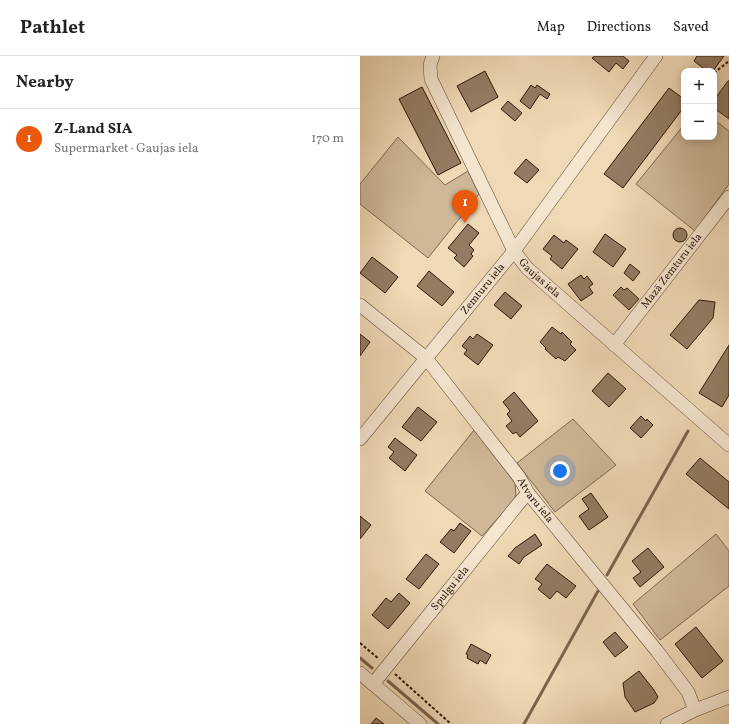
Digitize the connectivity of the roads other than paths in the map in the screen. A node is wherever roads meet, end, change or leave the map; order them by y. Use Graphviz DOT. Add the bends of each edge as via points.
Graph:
graph roads {
  1 [pos="433,56"];
  2 [pos="656,56"];
  3 [pos="729,197"];
  4 [pos="514,251"];
  5 [pos="360,305"];
  6 [pos="614,345"];
  7 [pos="426,358"];
  8 [pos="360,439"];
  9 [pos="729,445"];
  10 [pos="528,493"];
  11 [pos="360,673"];
  12 [pos="373,684"];
  13 [pos="729,697"];
  14 [pos="695,710"];
  15 [pos="420,724"];
  16 [pos="668,724"];
  1 -- 4 [label="street, Gaujas iela" via="430,65 431,79"];
  2 -- 4 [label="street, Zemturu iela"];
  3 -- 6 [label="street, Mazā Zemturu iela"];
  4 -- 6 [label="street, Gaujas iela" via="527,268"];
  4 -- 7 [label="street, Zemturu iela"];
  5 -- 7 [label="street, Atvaru iela"];
  6 -- 9 [label="street, Gaujas iela"];
  7 -- 8 [label="street, Zemturu iela"];
  7 -- 10 [label="street, Atvaru iela" via="519,477"];
  10 -- 12 [label="street, Spulgu iela"];
  10 -- 14 [label="street, Atvaru iela" via="657,651 688,692"];
  11 -- 12 [label="street"];
  12 -- 15 [label="street"];
  13 -- 14 [label="street"];
  14 -- 16 [label="street"];
}
